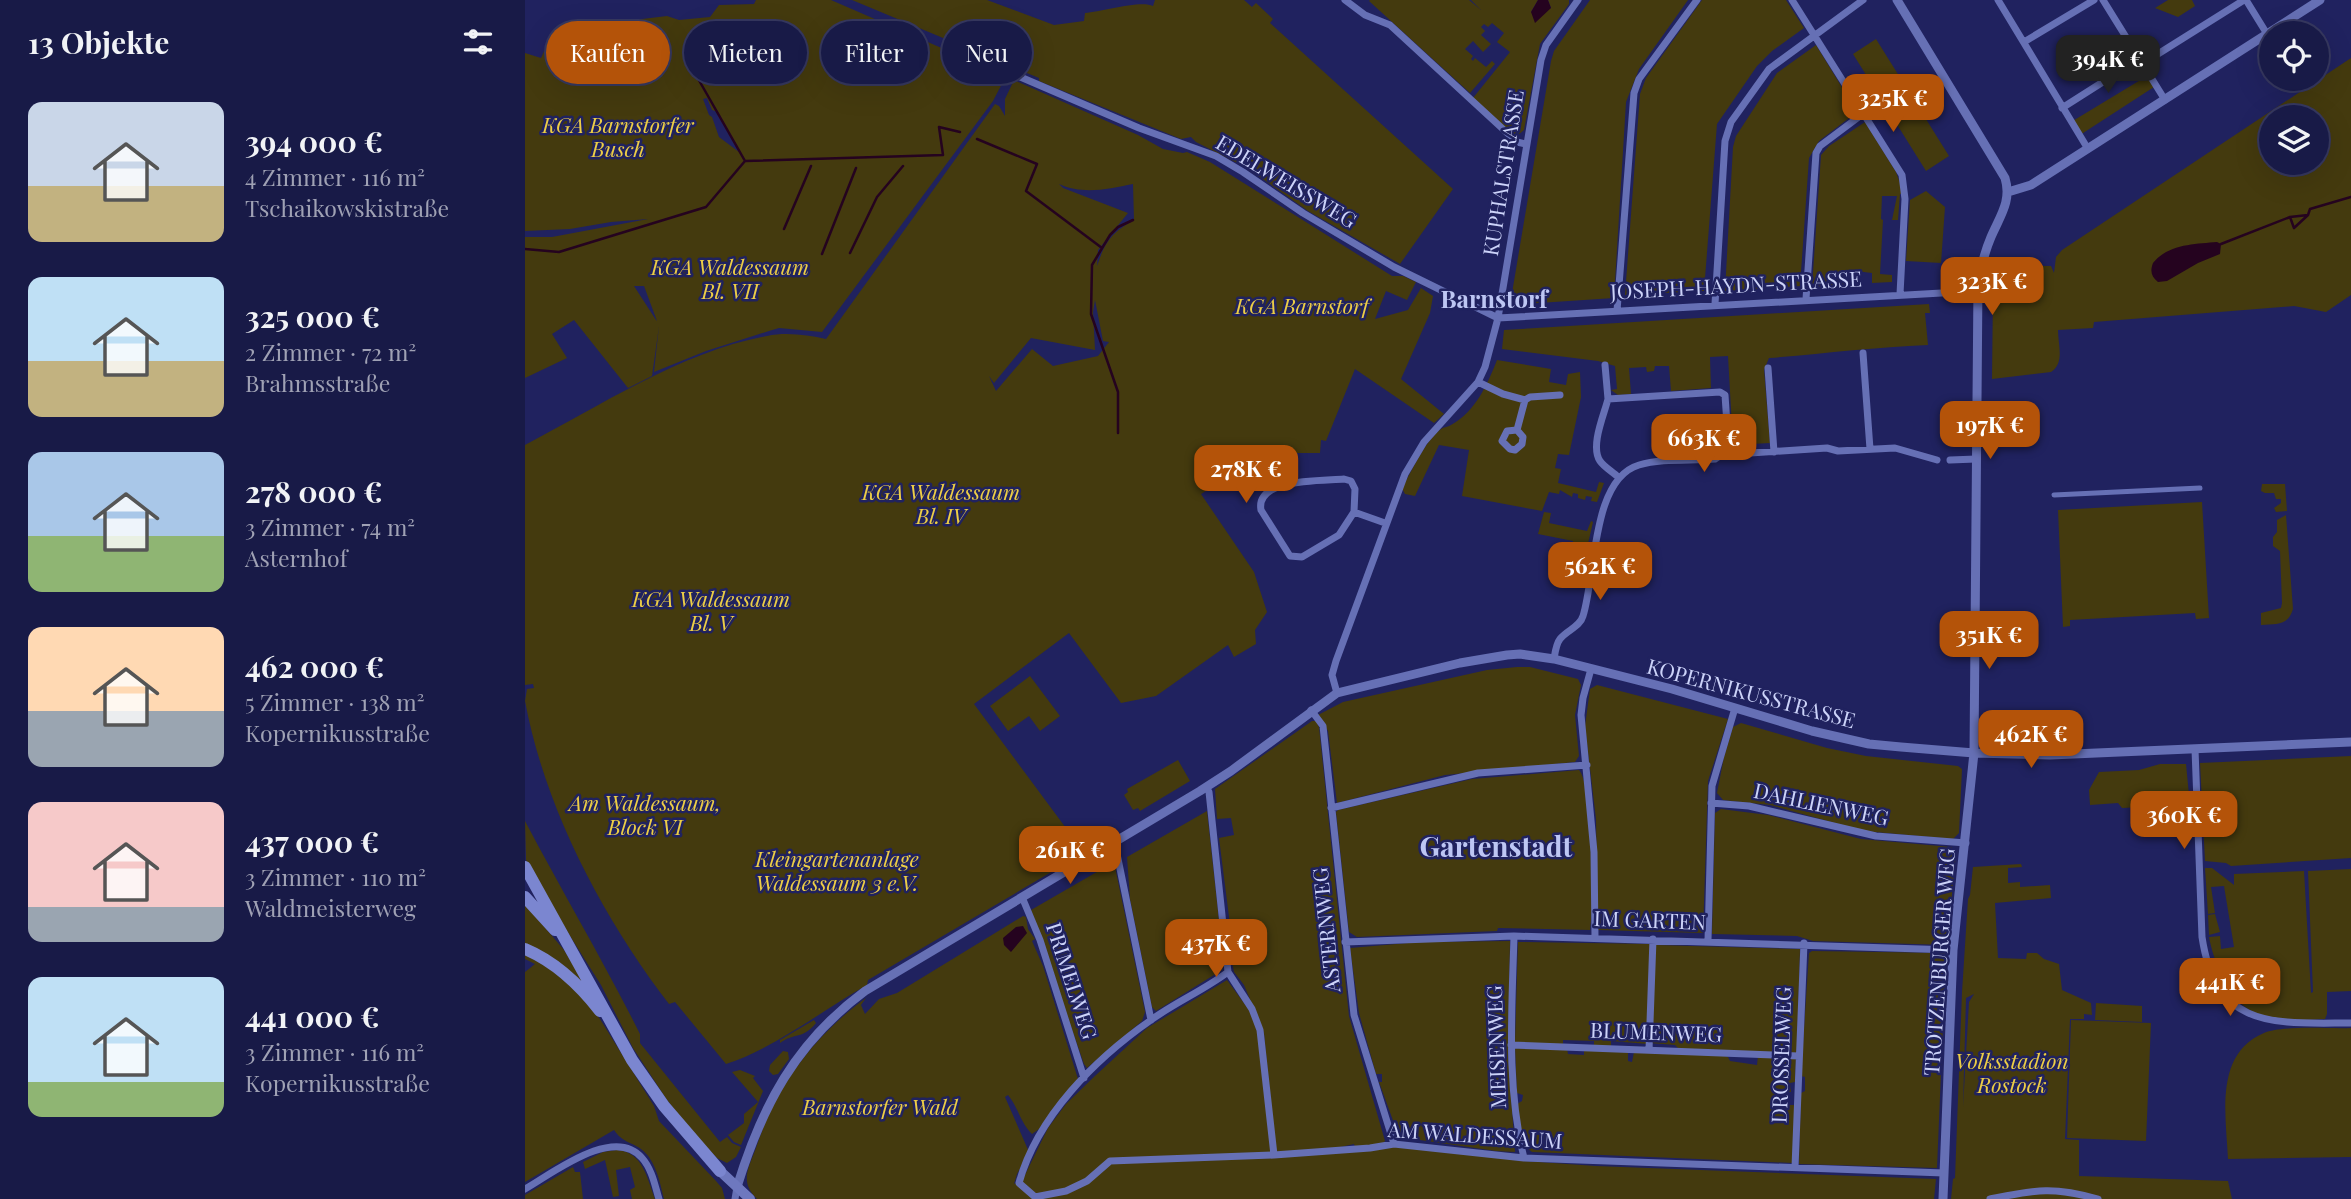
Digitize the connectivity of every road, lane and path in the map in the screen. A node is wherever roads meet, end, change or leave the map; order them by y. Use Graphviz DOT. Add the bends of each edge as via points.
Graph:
graph roads {
  1 [pos="1345,0"];
  2 [pos="1696,0"];
  3 [pos="1792,0"];
  4 [pos="1863,0"];
  5 [pos="1897,0"];
  6 [pos="1998,0"];
  7 [pos="2094,0"];
  8 [pos="2103,0"];
  9 [pos="2245,0"];
  10 [pos="2320,0"];
  11 [pos="1576,1"];
  12 [pos="2287,21"];
  13 [pos="2259,22"];
  14 [pos="1814,36"];
  15 [pos="2259,39"];
  16 [pos="2024,43"];
  17 [pos="2140,61"];
  18 [pos="1032,82"];
  19 [pos="2165,100"];
  20 [pos="2062,108"];
  21 [pos="1864,113"];
  22 [pos="1526,144"];
  23 [pos="2088,149"];
  24 [pos="2008,192"];
  25 [pos="1977,291"];
  26 [pos="1900,293"];
  27 [pos="1806,299"];
  28 [pos="1716,304"];
  29 [pos="1617,311"];
  30 [pos="1498,318"];
  31 [pos="1863,353"];
  32 [pos="1605,365"];
  33 [pos="1768,368"];
  34 [pos="1478,382"];
  35 [pos="1560,395"];
  36 [pos="1608,399"];
  37 [pos="1525,400"];
  38 [pos="1517,430"];
  39 [pos="1870,449"];
  40 [pos="1774,452"];
  41 [pos="1729,454"];
  42 [pos="1976,459"];
  43 [pos="1937,460"];
  44 [pos="1950,460"];
  45 [pos="1618,477"];
  46 [pos="2200,488"];
  47 [pos="2054,495"];
  48 [pos="1354,512"];
  49 [pos="1385,523"];
  50 [pos="1554,659"];
  51 [pos="1591,669"];
  52 [pos="1337,693"];
  53 [pos="1735,708"];
  54 [pos="1311,710"];
  55 [pos="2351,742"];
  56 [pos="2195,749"];
  57 [pos="1974,753"];
  58 [pos="1587,765"];
  59 [pos="1206,787"];
  60 [pos="1711,803"];
  61 [pos="1331,808"];
  62 [pos="1966,843"];
  63 [pos="1112,844"];
  64 [pos="525,867"];
  65 [pos="525,897"];
  66 [pos="1023,897"];
  67 [pos="1514,936"];
  68 [pos="1595,937"];
  69 [pos="1653,939"];
  70 [pos="1707,940"];
  71 [pos="1345,942"];
  72 [pos="1804,943"];
  73 [pos="525,949"];
  74 [pos="1954,950"];
  75 [pos="572,952"];
  76 [pos="1228,972"];
  77 [pos="1151,1020"];
  78 [pos="2351,1023"];
  79 [pos="621,1040"];
  80 [pos="1511,1045"];
  81 [pos="1649,1050"];
  82 [pos="1799,1056"];
  83 [pos="1084,1078"];
  84 [pos="1394,1144"];
  85 [pos="1274,1155"];
  86 [pos="1524,1158"];
  87 [pos="1795,1167"];
  88 [pos="720,1171"];
  89 [pos="1942,1173"];
  90 [pos="737,1187"];
  91 [pos="525,1189"];
  92 [pos="659,1199"];
  93 [pos="735,1199"];
  94 [pos="750,1199"];
  95 [pos="1943,1199"];
  96 [pos="1990,1199"];
  97 [pos="2098,1199"];
  1 -- 22 [label="street" via="1390,25 1517,142"];
  2 -- 29 [label="street" via="1639,79 1634,93"];
  3 -- 14 [label="street"];
  4 -- 14 [label="street"];
  5 -- 24 [label="street" via="2005,178"];
  6 -- 16 [label="street"];
  7 -- 16 [label="street"];
  8 -- 17 [label="street"];
  9 -- 13 [label="street"];
  9 -- 17 [label="street"];
  10 -- 12 [label="street"];
  11 -- 22 [label="street, KUPHALSTRASSE" via="1543,52"];
  14 -- 21 [label="street"];
  14 -- 28 [label="street" via="1769,69 1728,130"];
  15 -- 19 [label="street"];
  16 -- 20 [label="street"];
  17 -- 19 [label="street"];
  17 -- 20 [label="street"];
  18 -- 30 [label="street, EDELWEISSWEG" via="1216,156 1394,267"];
  19 -- 23 [label="street"];
  20 -- 23 [label="street"];
  21 -- 26 [label="street" via="1904,183"];
  21 -- 27 [label="street" via="1816,153"];
  22 -- 30 [label="street, KUPHALSTRASSE"];
  23 -- 24 [label="street" via="2031,185"];
  24 -- 25 [label="street, TROTZENBURGER WEG"];
  25 -- 26 [label="street, JOSEPH-HAYDN-STRASSE"];
  25 -- 42 [label="street, TROTZENBURGER WEG"];
  26 -- 27 [label="street, JOSEPH-HAYDN-STRASSE"];
  27 -- 28 [label="street, JOSEPH-HAYDN-STRASSE"];
  28 -- 29 [label="street, JOSEPH-HAYDN-STRASSE"];
  29 -- 30 [label="street, JOSEPH-HAYDN-STRASSE"];
  30 -- 34 [label="street, KUPHALSTRASSE"];
  31 -- 39 [label="street"];
  32 -- 36 [label="street"];
  33 -- 40 [label="street"];
  34 -- 37 [label="street"];
  34 -- 49 [label="street, KUPHALSTRASSE" via="1424,442"];
  35 -- 37 [label="street"];
  36 -- 41 [label="street" via="1720,392 1725,395"];
  36 -- 45 [label="street" via="1597,453"];
  37 -- 38 [label="street"];
  39 -- 40 [label="street"];
  39 -- 43 [label="street" via="1895,448"];
  40 -- 41 [label="street"];
  41 -- 45 [label="street" via="1648,463"];
  42 -- 44 [label="street"];
  42 -- 57 [label="street, TROTZENBURGER WEG"];
  45 -- 50 [label="street" via="1605,507 1583,619 1560,639"];
  46 -- 47 [label="street"];
  48 -- 48 [label="street" via="1355,489 1344,479 1280,485 1259,503 1295,558 1339,535"];
  48 -- 49 [label="street"];
  49 -- 52 [label="street" via="1332,675"];
  50 -- 51 [label="street, KOPERNIKUSSTRASSE"];
  50 -- 52 [label="street, KOPERNIKUSSTRASSE" via="1521,654 1485,658"];
  51 -- 53 [label="street, KOPERNIKUSSTRASSE"];
  51 -- 58 [label="street" via="1581,715"];
  52 -- 54 [label="street, KOPERNIKUSSTRASSE"];
  53 -- 57 [label="street, KOPERNIKUSSTRASSE" via="1869,744"];
  53 -- 60 [label="street" via="1715,769"];
  54 -- 59 [label="street, KOPERNIKUSSTRASSE"];
  54 -- 61 [label="street, ASTERNWEG" via="1323,726"];
  55 -- 56 [label="street, KOPERNIKUSSTRASSE"];
  56 -- 57 [label="street, KOPERNIKUSSTRASSE" via="2057,755"];
  56 -- 78 [label="street" via="2202,937 2217,983 2231,1001 2258,1018"];
  57 -- 62 [label="street, TROTZENBURGER WEG"];
  58 -- 61 [label="street" via="1478,773"];
  58 -- 68 [label="street"];
  59 -- 63 [label="street, KOPERNIKUSSTRASSE"];
  59 -- 76 [label="street"];
  60 -- 62 [label="street, DAHLIENWEG" via="1749,806 1876,836"];
  60 -- 70 [label="street"];
  61 -- 71 [label="street, ASTERNWEG"];
  62 -- 74 [label="street, TROTZENBURGER WEG"];
  63 -- 66 [label="street, KOPERNIKUSSTRASSE"];
  63 -- 77 [label="street"];
  64 -- 75 [label="highway"];
  65 -- 75 [label="highway"];
  66 -- 83 [label="street, PRIMELWEG"];
  66 -- 90 [label="street, KOPERNIKUSSTRASSE" via="865,991 824,1026 767,1105"];
  67 -- 68 [label="street, IM GARTEN"];
  67 -- 71 [label="street, IM GARTEN"];
  67 -- 80 [label="street, MEISENWEG"];
  68 -- 69 [label="street, IM GARTEN"];
  69 -- 70 [label="street, IM GARTEN"];
  69 -- 81 [label="street"];
  70 -- 72 [label="street, IM GARTEN"];
  71 -- 84 [label="street, ASTERNWEG" via="1354,1015"];
  72 -- 74 [label="street, IM GARTEN"];
  72 -- 82 [label="street, DROSSELWEG"];
  73 -- 79 [label="highway" via="572,979"];
  74 -- 89 [label="street, TROTZENBURGER WEG"];
  75 -- 79 [label="highway"];
  76 -- 77 [label="street"];
  76 -- 85 [label="street" via="1260,1030"];
  77 -- 83 [label="street"];
  79 -- 88 [label="highway" via="664,1106"];
  80 -- 81 [label="street, BLUMENWEG"];
  80 -- 86 [label="street, MEISENWEG"];
  81 -- 82 [label="street, BLUMENWEG"];
  82 -- 87 [label="street, DROSSELWEG"];
  83 -- 85 [label="street, AM WALDESSAUM" via="1063,1100 1025,1163 1019,1184 1035,1197 1087,1181 1110,1161"];
  84 -- 85 [label="street, AM WALDESSAUM"];
  84 -- 86 [label="street, AM WALDESSAUM"];
  86 -- 87 [label="street, AM WALDESSAUM"];
  87 -- 89 [label="street, AM WALDESSAUM"];
  88 -- 90 [label="main road"];
  89 -- 95 [label="street, TROTZENBURGER WEG"];
  90 -- 93 [label="street"];
  90 -- 94 [label="main road"];
  91 -- 92 [label="street" via="610,1145 635,1151 644,1160"];
  96 -- 97 [label="street" via="2055,1190"];
}
